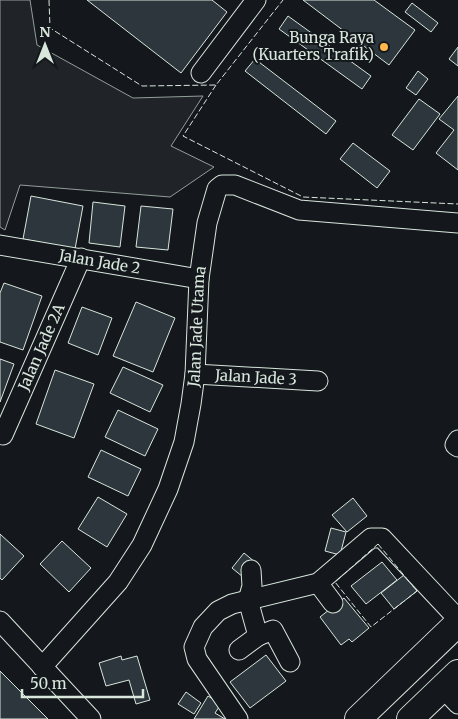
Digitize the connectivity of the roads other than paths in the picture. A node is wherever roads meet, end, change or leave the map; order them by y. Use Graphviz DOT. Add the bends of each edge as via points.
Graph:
graph roads {
  1 [pos="252,1"];
  2 [pos="201,73"];
  3 [pos="458,222"];
  4 [pos="0,245"];
  5 [pos="80,258"];
  6 [pos="199,279"];
  7 [pos="195,374"];
  8 [pos="318,381"];
  9 [pos="2,435"];
  10 [pos="458,440"];
  11 [pos="458,447"];
  12 [pos="251,570"];
  13 [pos="318,583"];
  14 [pos="248,600"];
  15 [pos="333,603"];
  16 [pos="458,619"];
  17 [pos="0,621"];
  18 [pos="458,623"];
  19 [pos="258,636"];
  20 [pos="239,650"];
  21 [pos="290,662"];
  22 [pos="42,667"];
  23 [pos="453,688"];
  24 [pos="91,719"];
  25 [pos="238,719"];
  26 [pos="358,719"];
  27 [pos="410,719"];
  1 -- 2 [label="street"];
  3 -- 6 [label="street, Jalan Jade Utama" via="299,210 235,184 222,185 217,189 207,223"];
  4 -- 5 [label="street, Jalan Jade 2"];
  5 -- 6 [label="street, Jalan Jade 2"];
  5 -- 9 [label="street, Jalan Jade 2A"];
  6 -- 7 [label="street, Jalan Jade Utama"];
  7 -- 8 [label="street, Jalan Jade 3"];
  7 -- 22 [label="street, Jalan Jade Utama" via="184,442 168,489 142,545 118,582"];
  10 -- 11 [label="street" via="454,445"];
  12 -- 14 [label="street" via="252,586"];
  13 -- 14 [label="street"];
  13 -- 15 [label="street"];
  13 -- 16 [label="street" via="371,538 382,538"];
  14 -- 19 [label="street"];
  14 -- 25 [label="street" via="218,611 203,627 194,647 197,659"];
  17 -- 22 [label="street"];
  18 -- 26 [label="highway"];
  19 -- 20 [label="street"];
  19 -- 21 [label="street" via="273,630"];
  22 -- 24 [label="street"];
  23 -- 27 [label="highway"];
}
